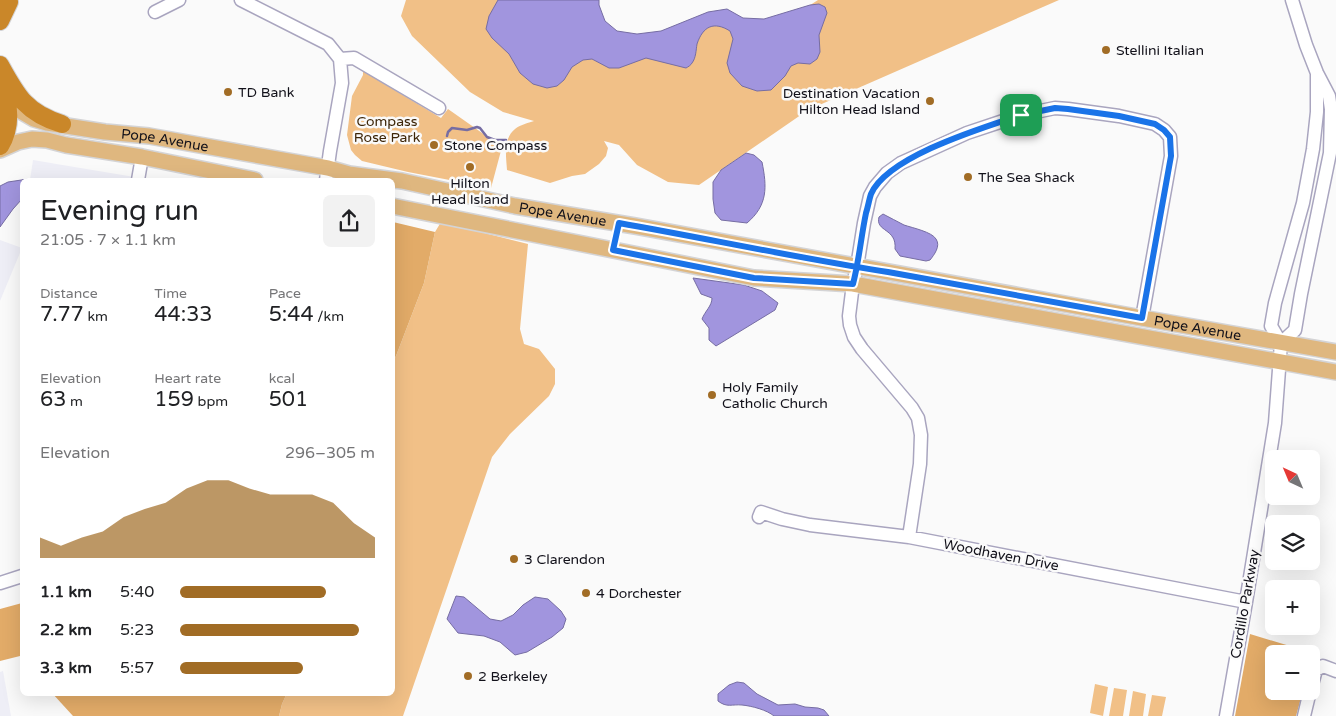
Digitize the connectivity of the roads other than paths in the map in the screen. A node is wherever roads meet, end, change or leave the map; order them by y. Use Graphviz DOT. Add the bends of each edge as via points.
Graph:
graph roads {
  1 [pos="179,0"];
  2 [pos="242,0"];
  3 [pos="1292,0"];
  4 [pos="6,6"];
  5 [pos="155,12"];
  6 [pos="0,20"];
  7 [pos="340,59"];
  8 [pos="0,65"];
  9 [pos="1317,72"];
  10 [pos="3,90"];
  11 [pos="439,108"];
  12 [pos="62,124"];
  13 [pos="66,145"];
  14 [pos="0,146"];
  15 [pos="0,150"];
  16 [pos="142,158"];
  17 [pos="0,162"];
  18 [pos="327,174"];
  19 [pos="138,178"];
  20 [pos="245,178"];
  21 [pos="379,178"];
  22 [pos="395,180"];
  23 [pos="395,207"];
  24 [pos="619,223"];
  25 [pos="613,250"];
  26 [pos="858,267"];
  27 [pos="853,284"];
  28 [pos="1142,318"];
  29 [pos="1281,343"];
  30 [pos="1336,352"];
  31 [pos="1280,362"];
  32 [pos="1336,372"];
  33 [pos="759,517"];
  34 [pos="909,537"];
  35 [pos="20,577"];
  36 [pos="0,583"];
  37 [pos="1246,602"];
  38 [pos="1320,668"];
  39 [pos="1336,671"];
  40 [pos="1308,700"];
  41 [pos="1226,716"];
  42 [pos="1304,716"];
  1 -- 5 [label="street"];
  2 -- 7 [label="street" via="328,44"];
  3 -- 9 [label="street, Cordillo Parkway"];
  4 -- 6 [label="highway"];
  7 -- 11 [label="street" via="354,58"];
  7 -- 18 [label="street" via="342,83"];
  8 -- 12 [label="highway" via="26,105 38,115"];
  9 -- 29 [label="street, Cordillo Parkway" via="1314,149 1271,326"];
  9 -- 29 [label="street, Cordillo Parkway" via="1329,96 1330,153 1296,330"];
  10 -- 12 [label="main road, Pope Avenue" via="22,112 34,119"];
  10 -- 14 [label="highway" via="8,106 8,124"];
  12 -- 18 [label="main road, Pope Avenue" via="149,136"];
  13 -- 15 [label="main road, Pope Avenue" via="32,140"];
  13 -- 16 [label="main road, Pope Avenue"];
  13 -- 17 [label="main road" via="17,152"];
  16 -- 19 [label="street"];
  16 -- 20 [label="main road, Pope Avenue"];
  18 -- 21 [label="main road, Pope Avenue"];
  22 -- 24 [label="main road, Pope Avenue" via="516,206"];
  23 -- 25 [label="main road, Pope Avenue"];
  24 -- 25 [label="main road"];
  24 -- 26 [label="main road, Pope Avenue"];
  25 -- 27 [label="main road, Pope Avenue" via="754,278"];
  26 -- 27 [label="street"];
  26 -- 28 [label="main road, Pope Avenue"];
  26 -- 28 [label="street" via="870,196 887,173 901,163 967,133 1038,111 1055,108 1119,116 1155,124 1170,137 1167,182"];
  27 -- 31 [label="main road, Pope Avenue"];
  27 -- 34 [label="street" via="849,316 854,337 918,418 920,464"];
  28 -- 29 [label="main road, Pope Avenue"];
  29 -- 30 [label="main road, Pope Avenue"];
  29 -- 31 [label="street, Cordillo Parkway"];
  31 -- 32 [label="main road, Pope Avenue"];
  31 -- 37 [label="street, Cordillo Parkway" via="1275,422"];
  33 -- 34 [label="street, Woodhaven Drive" via="761,512 810,525"];
  34 -- 37 [label="street, Woodhaven Drive"];
  35 -- 36 [label="street"];
  37 -- 41 [label="street, Cordillo Parkway"];
  38 -- 39 [label="street"];
  40 -- 42 [label="street"];
}
